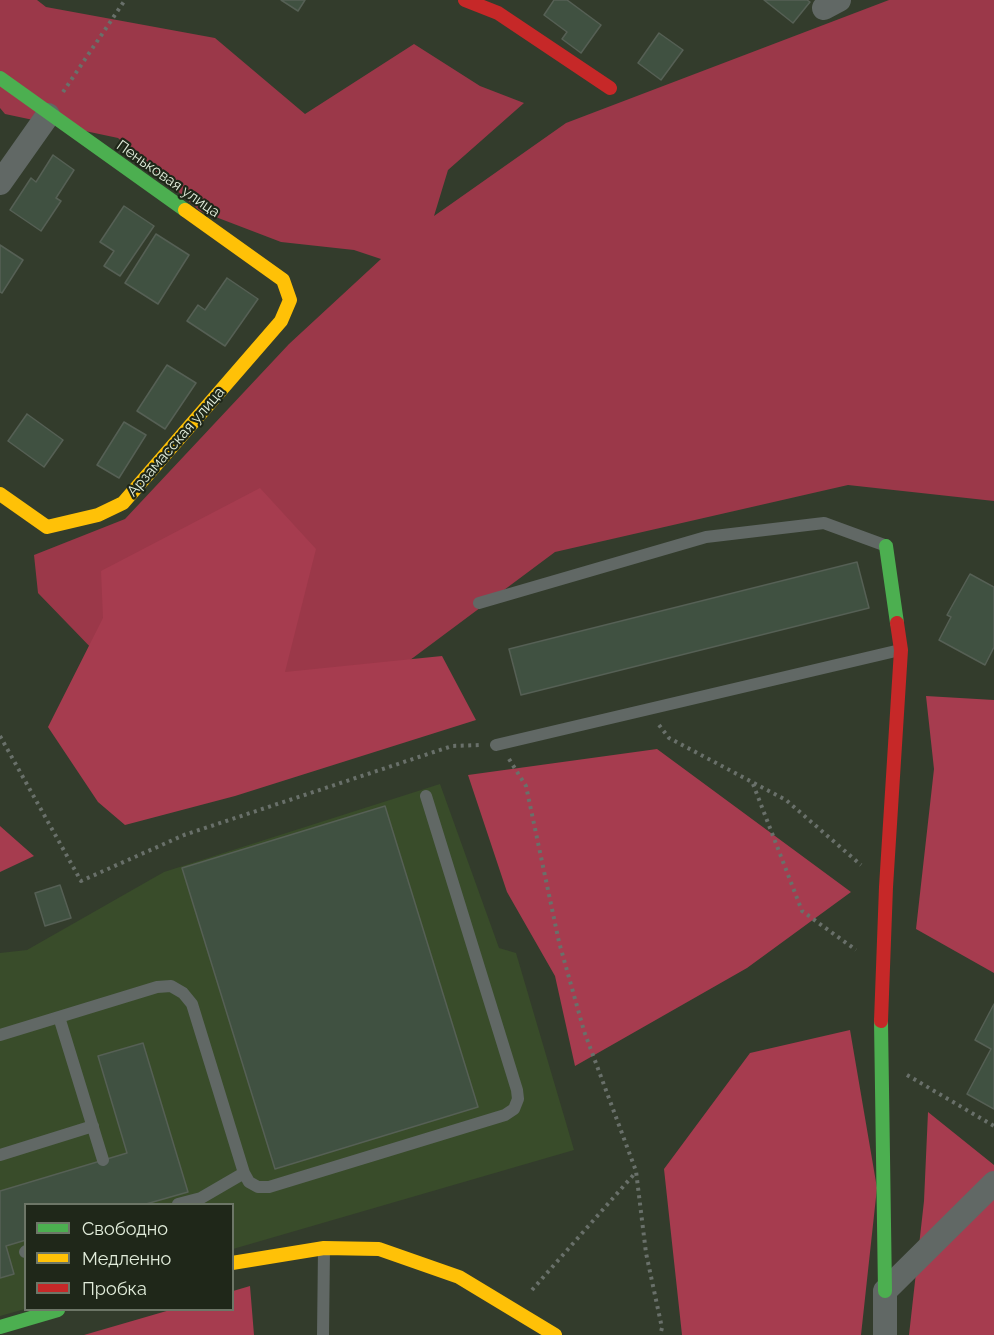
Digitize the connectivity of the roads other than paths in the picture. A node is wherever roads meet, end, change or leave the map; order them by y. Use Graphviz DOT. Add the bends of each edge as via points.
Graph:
graph roads {
  1 [pos="465,0"];
  2 [pos="503,7"];
  3 [pos="0,78"];
  4 [pos="609,88"];
  5 [pos="48,115"];
  6 [pos="0,183"];
  7 [pos="281,321"];
  8 [pos="0,494"];
  9 [pos="886,546"];
  10 [pos="479,603"];
  11 [pos="901,650"];
  12 [pos="495,745"];
  13 [pos="426,796"];
  14 [pos="59,1017"];
  15 [pos="0,1035"];
  16 [pos="93,1126"];
  17 [pos="0,1155"];
  18 [pos="103,1160"];
  19 [pos="244,1173"];
  20 [pos="994,1183"];
  21 [pos="182,1203"];
  22 [pos="324,1248"];
  23 [pos="234,1263"];
  24 [pos="885,1291"];
  25 [pos="55,1311"];
  26 [pos="0,1327"];
  27 [pos="323,1335"];
  28 [pos="555,1335"];
  29 [pos="885,1335"];
  1 -- 2 [label="street"];
  2 -- 4 [label="street"];
  3 -- 5 [label="street, Пеньковая улица"];
  5 -- 6 [label="street"];
  5 -- 7 [label="street, Пеньковая улица" via="283,280 290,300"];
  7 -- 8 [label="street, Арзамасская улица" via="123,503 98,515 47,527"];
  9 -- 10 [label="lane" via="824,523 706,537"];
  9 -- 11 [label="street"];
  11 -- 12 [label="lane"];
  11 -- 24 [label="street" via="880,1060"];
  13 -- 19 [label="lane" via="517,1090 514,1109 269,1187 249,1182"];
  14 -- 15 [label="lane"];
  14 -- 16 [label="lane"];
  14 -- 19 [label="lane" via="157,987 171,986 183,993 192,1004"];
  16 -- 17 [label="lane"];
  16 -- 18 [label="lane"];
  19 -- 21 [label="lane" via="201,1198"];
  20 -- 24 [label="street"];
  22 -- 23 [label="street"];
  22 -- 27 [label="lane"];
  22 -- 28 [label="street" via="379,1248 459,1277"];
  24 -- 29 [label="street"];
  25 -- 26 [label="street"];
}
